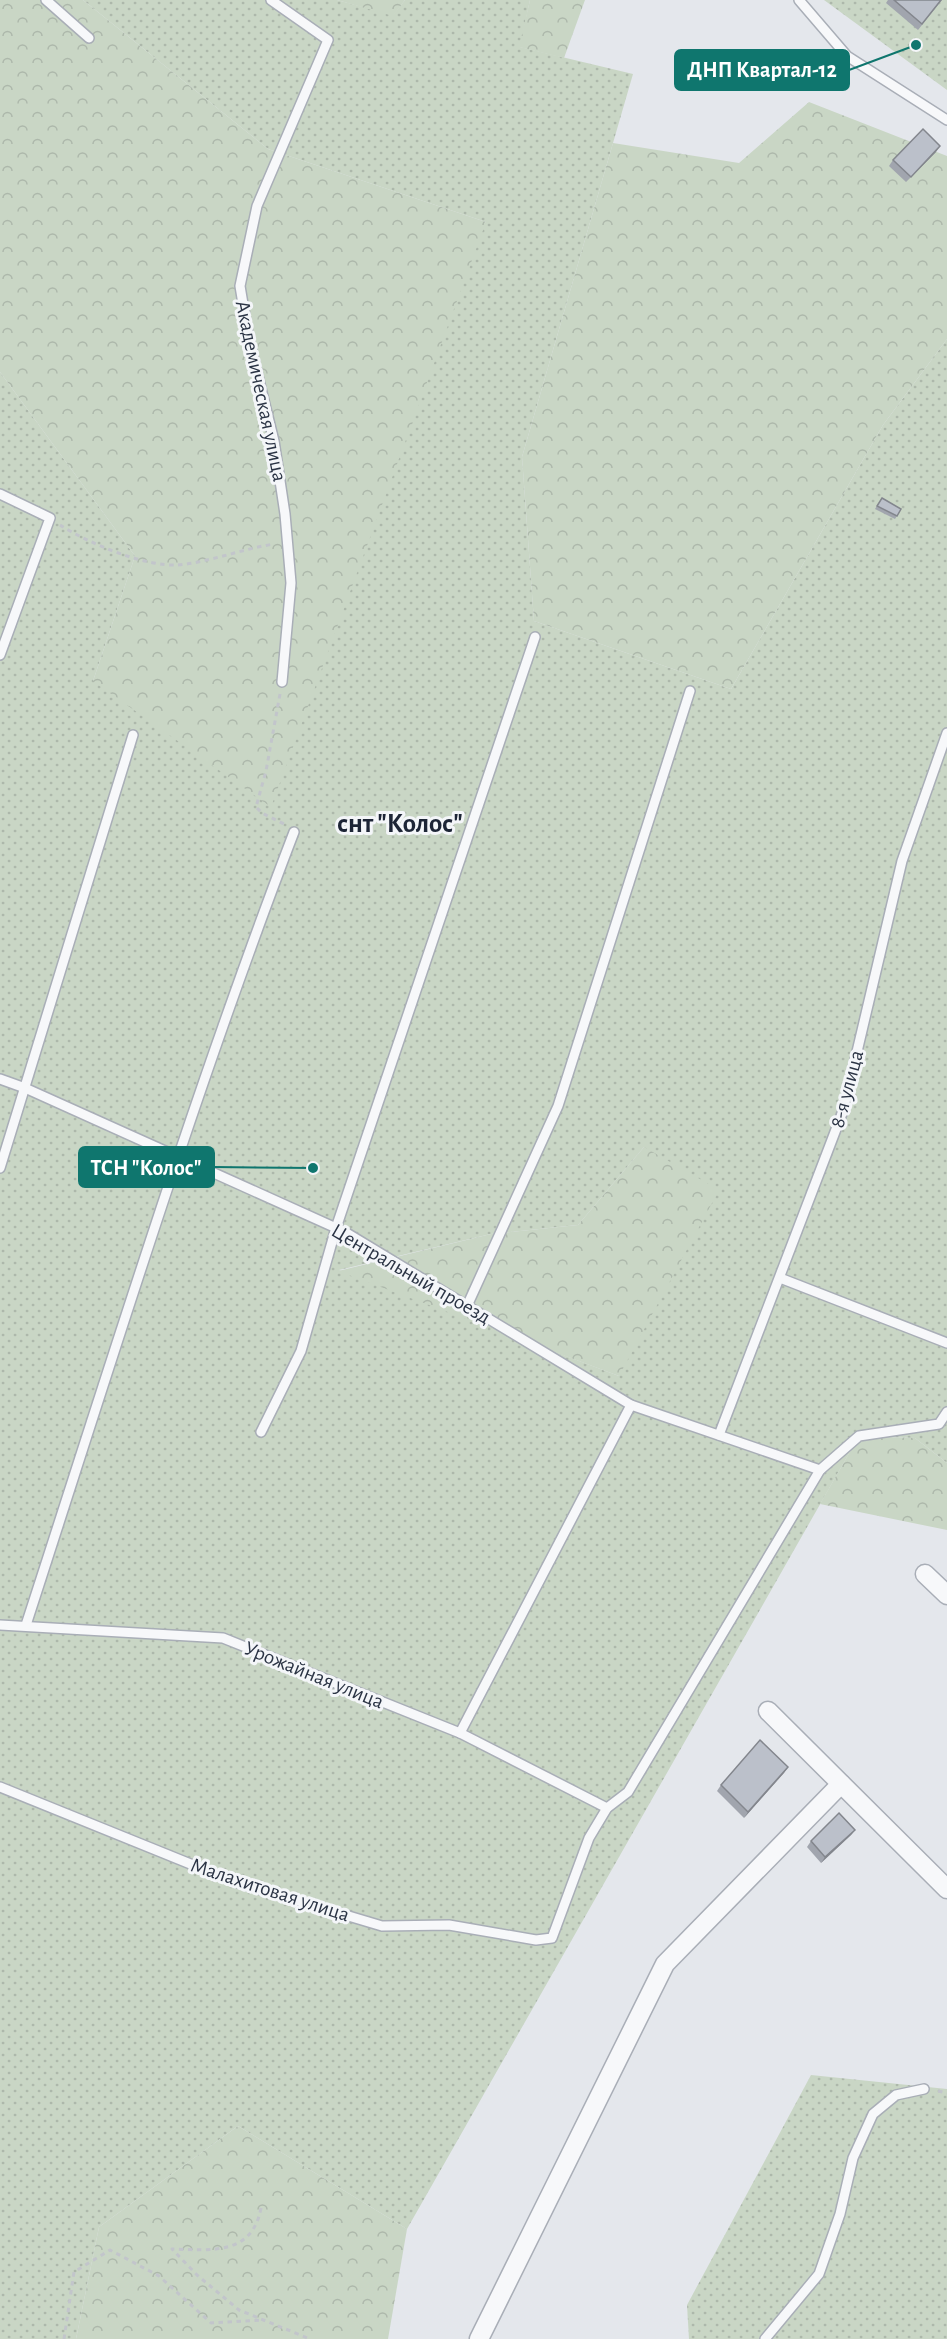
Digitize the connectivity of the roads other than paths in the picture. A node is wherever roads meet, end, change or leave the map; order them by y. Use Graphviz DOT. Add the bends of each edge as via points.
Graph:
graph roads {
  1 [pos="46,0"];
  2 [pos="271,0"];
  3 [pos="799,0"];
  4 [pos="89,38"];
  5 [pos="947,120"];
  6 [pos="0,494"];
  7 [pos="535,637"];
  8 [pos="0,656"];
  9 [pos="282,682"];
  10 [pos="690,691"];
  11 [pos="947,733"];
  12 [pos="133,735"];
  13 [pos="294,832"];
  14 [pos="0,1079"];
  15 [pos="25,1088"];
  16 [pos="178,1157"];
  17 [pos="0,1168"];
  18 [pos="336,1228"];
  19 [pos="780,1278"];
  20 [pos="467,1306"];
  21 [pos="947,1343"];
  22 [pos="631,1405"];
  23 [pos="947,1412"];
  24 [pos="261,1432"];
  25 [pos="719,1436"];
  26 [pos="820,1470"];
  27 [pos="925,1574"];
  28 [pos="947,1595"];
  29 [pos="0,1625"];
  30 [pos="26,1625"];
  31 [pos="768,1712"];
  32 [pos="460,1733"];
  33 [pos="841,1784"];
  34 [pos="0,1787"];
  35 [pos="607,1808"];
  36 [pos="947,1890"];
  37 [pos="924,2089"];
  38 [pos="479,2339"];
  39 [pos="765,2339"];
  1 -- 4 [label="lane"];
  2 -- 9 [label="lane, Академическая улица" via="328,40 257,206 240,286 274,441 288,542 291,583"];
  3 -- 5 [label="lane" via="847,56"];
  6 -- 8 [label="lane" via="50,518"];
  7 -- 18 [label="lane"];
  10 -- 20 [label="lane" via="558,1106"];
  11 -- 19 [label="lane, 8-я улица" via="902,861 843,1112"];
  12 -- 15 [label="lane"];
  13 -- 16 [label="lane"];
  14 -- 15 [label="lane, Центральный проезд"];
  15 -- 16 [label="lane, Центральный проезд"];
  15 -- 17 [label="lane"];
  16 -- 18 [label="lane, Центральный проезд"];
  16 -- 30 [label="lane"];
  18 -- 20 [label="lane, Центральный проезд"];
  18 -- 24 [label="lane" via="301,1351"];
  19 -- 21 [label="lane"];
  19 -- 25 [label="lane, 8-я улица"];
  20 -- 22 [label="lane, Центральный проезд"];
  22 -- 25 [label="lane, Центральный проезд"];
  22 -- 32 [label="lane"];
  23 -- 26 [label="lane" via="939,1424 859,1436"];
  25 -- 26 [label="lane, Центральный проезд"];
  26 -- 35 [label="lane" via="628,1792"];
  27 -- 28 [label="street"];
  29 -- 30 [label="lane, Урожайная улица"];
  30 -- 32 [label="lane, Урожайная улица" via="223,1638"];
  31 -- 33 [label="street"];
  32 -- 35 [label="lane, Урожайная улица"];
  33 -- 36 [label="street"];
  33 -- 38 [label="street" via="665,1964"];
  34 -- 35 [label="lane, Малахитовая улица" via="235,1882 382,1926 449,1925 536,1940 552,1938 590,1838"];
  37 -- 39 [label="lane" via="896,2095 873,2114 853,2158 840,2214 819,2274"];
}
